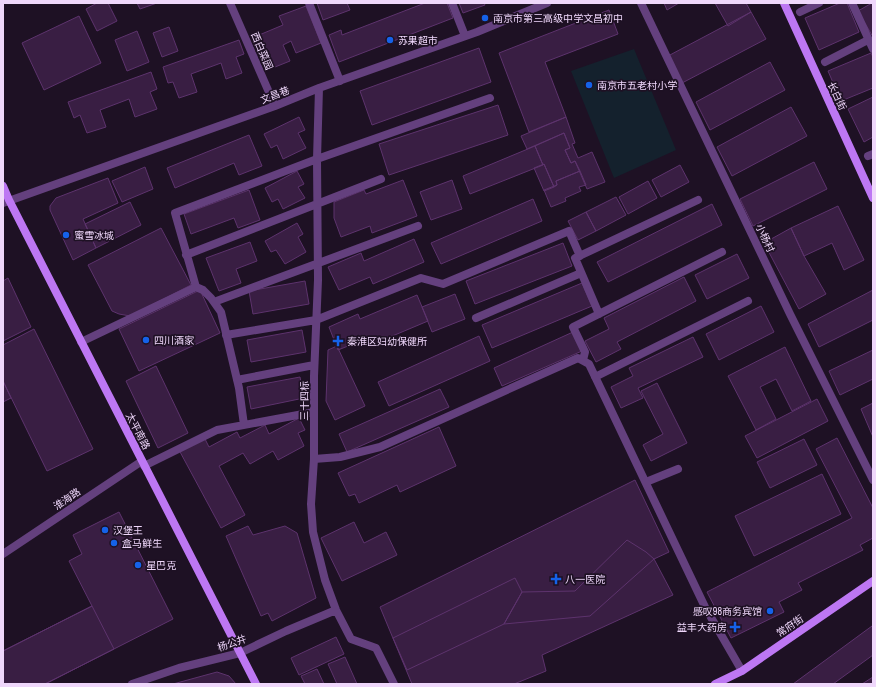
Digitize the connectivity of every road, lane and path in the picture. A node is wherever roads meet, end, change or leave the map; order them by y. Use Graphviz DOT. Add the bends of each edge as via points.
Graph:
graph roads {
  1 [pos="230,3"];
  2 [pos="309,3"];
  3 [pos="452,3"];
  4 [pos="546,3"];
  5 [pos="641,3"];
  6 [pos="784,3"];
  7 [pos="819,3"];
  8 [pos="852,3"];
  9 [pos="800,12"];
  10 [pos="465,36"];
  11 [pos="868,40"];
  12 [pos="873,49"];
  13 [pos="825,62"];
  14 [pos="340,81"];
  15 [pos="319,88"];
  16 [pos="490,98"];
  17 [pos="275,106"];
  18 [pos="318,159"];
  19 [pos="381,179"];
  20 [pos="3,186"];
  21 [pos="873,198"];
  22 [pos="698,200"];
  23 [pos="6,201"];
  24 [pos="318,203"];
  25 [pos="418,226"];
  26 [pos="722,252"];
  27 [pos="186,255"];
  28 [pos="580,256"];
  29 [pos="318,264"];
  30 [pos="582,273"];
  31 [pos="196,288"];
  32 [pos="748,301"];
  33 [pos="214,302"];
  34 [pos="599,314"];
  35 [pos="476,318"];
  36 [pos="316,320"];
  37 [pos="226,335"];
  38 [pos="81,342"];
  39 [pos="583,360"];
  40 [pos="314,365"];
  41 [pos="595,377"];
  42 [pos="237,380"];
  43 [pos="314,412"];
  44 [pos="244,425"];
  45 [pos="314,459"];
  46 [pos="143,464"];
  47 [pos="678,469"];
  48 [pos="873,480"];
  49 [pos="646,482"];
  50 [pos="3,554"];
  51 [pos="873,581"];
  52 [pos="336,610"];
  53 [pos="240,653"];
  54 [pos="742,671"];
  55 [pos="132,684"];
  56 [pos="256,684"];
  57 [pos="394,684"];
  58 [pos="715,684"];
  1 -- 17 [label="street, 西白菜园"];
  2 -- 14 [label="street"];
  3 -- 10 [label="street"];
  4 -- 10 [label="street, 文昌巷"];
  5 -- 48 [label="street, 小杨村" via="790,314"];
  6 -- 21 [label="main road, 长白街"];
  7 -- 9 [label="street"];
  8 -- 11 [label="street"];
  10 -- 14 [label="street, 文昌巷"];
  11 -- 12 [label="street"];
  11 -- 13 [label="street"];
  14 -- 15 [label="street, 文昌巷"];
  15 -- 17 [label="street, 文昌巷"];
  15 -- 18 [label="street, 三十四标"];
  16 -- 18 [label="street"];
  17 -- 23 [label="street, 文昌巷"];
  18 -- 24 [label="street, 三十四标"];
  18 -- 27 [label="street" via="175,213"];
  19 -- 24 [label="street"];
  20 -- 23 [label="main road, 太平南路"];
  22 -- 28 [label="street"];
  23 -- 38 [label="main road, 太平南路"];
  24 -- 27 [label="street"];
  24 -- 29 [label="street, 三十四标"];
  25 -- 29 [label="street"];
  26 -- 34 [label="street"];
  27 -- 31 [label="street"];
  28 -- 30 [label="street" via="575,258"];
  28 -- 36 [label="street" via="568,231 443,284 422,278"];
  29 -- 33 [label="street"];
  29 -- 36 [label="street, 三十四标"];
  30 -- 34 [label="street"];
  30 -- 35 [label="street"];
  31 -- 33 [label="street" via="203,290"];
  31 -- 38 [label="street"];
  32 -- 41 [label="street"];
  33 -- 37 [label="street" via="221,312"];
  34 -- 39 [label="street" via="573,327 585,352"];
  36 -- 37 [label="street"];
  36 -- 40 [label="street, 三十四标"];
  37 -- 42 [label="street"];
  38 -- 46 [label="main road, 太平南路"];
  39 -- 41 [label="street" via="589,364"];
  39 -- 45 [label="street" via="578,358 380,447 340,457"];
  40 -- 42 [label="street"];
  40 -- 43 [label="street, 三十四标"];
  41 -- 49 [label="street"];
  42 -- 44 [label="street"];
  43 -- 44 [label="street, 淮海路"];
  43 -- 45 [label="street, 三十四标"];
  44 -- 46 [label="street, 淮海路" via="217,430"];
  45 -- 52 [label="street, 三十四标" via="311,504 313,532 325,580"];
  46 -- 50 [label="street, 淮海路"];
  46 -- 53 [label="main road, 太平南路"];
  47 -- 49 [label="street"];
  49 -- 54 [label="street" via="705,607"];
  51 -- 54 [label="main road, 常府街"];
  52 -- 53 [label="street, 杨公井"];
  52 -- 57 [label="street, 三十四标" via="351,639 376,648"];
  53 -- 55 [label="street, 杨公井" via="179,668"];
  53 -- 56 [label="main road, 太平南路"];
  54 -- 58 [label="main road, 常府街"];
}
